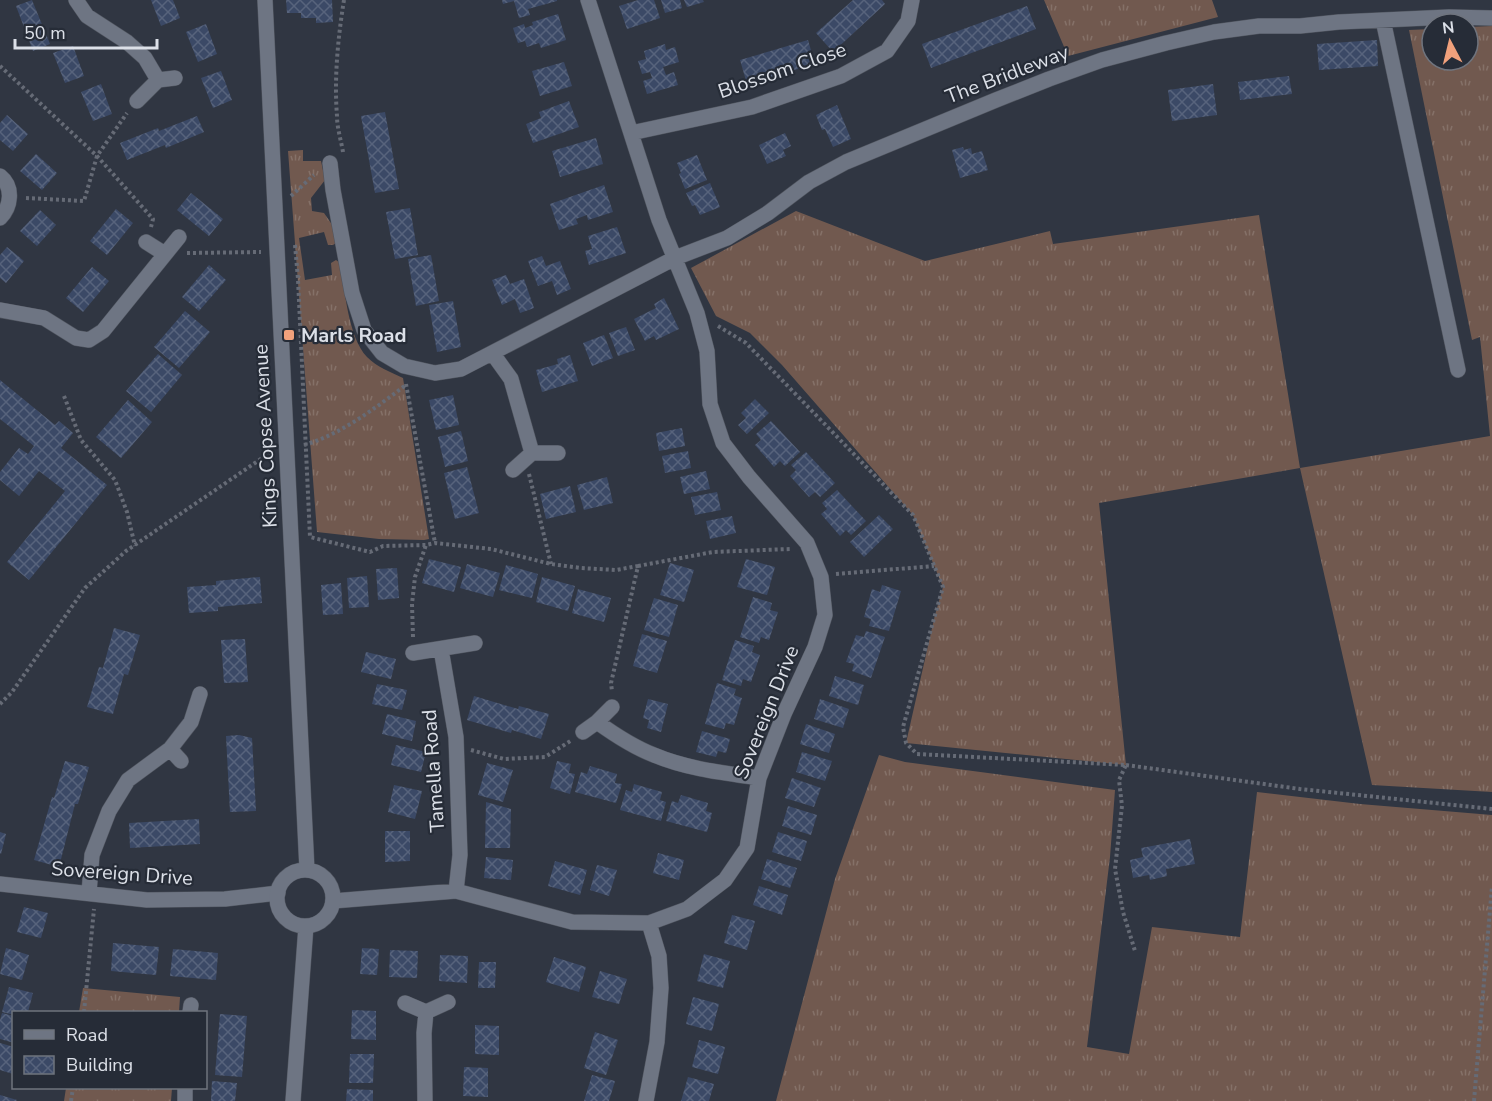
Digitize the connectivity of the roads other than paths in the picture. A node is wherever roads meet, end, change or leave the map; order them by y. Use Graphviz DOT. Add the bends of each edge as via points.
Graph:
graph roads {
  1 [pos="76,0"];
  2 [pos="265,0"];
  3 [pos="588,0"];
  4 [pos="912,0"];
  5 [pos="1492,18"];
  6 [pos="1383,20"];
  7 [pos="175,78"];
  8 [pos="158,80"];
  9 [pos="137,101"];
  10 [pos="631,133"];
  11 [pos="330,163"];
  12 [pos="0,176"];
  13 [pos="0,218"];
  14 [pos="179,237"];
  15 [pos="146,242"];
  16 [pos="165,254"];
  17 [pos="675,258"];
  18 [pos="0,310"];
  19 [pos="493,354"];
  20 [pos="1458,370"];
  21 [pos="558,453"];
  22 [pos="529,456"];
  23 [pos="513,470"];
  24 [pos="475,643"];
  25 [pos="441,649"];
  26 [pos="413,653"];
  27 [pos="200,694"];
  28 [pos="612,707"];
  29 [pos="597,722"];
  30 [pos="583,732"];
  31 [pos="170,749"];
  32 [pos="182,761"];
  33 [pos="759,778"];
  34 [pos="307,870"];
  35 [pos="0,884"];
  36 [pos="456,891"];
  37 [pos="92,893"];
  38 [pos="278,893"];
  39 [pos="333,901"];
  40 [pos="649,923"];
  41 [pos="306,926"];
  42 [pos="448,1002"];
  43 [pos="405,1003"];
  44 [pos="426,1012"];
  45 [pos="293,1101"];
  46 [pos="425,1101"];
  47 [pos="646,1101"];
  1 -- 8 [label="street" via="87,16 146,58"];
  2 -- 34 [label="street, Kings Copse Avenue"];
  3 -- 10 [label="street"];
  4 -- 10 [label="street, Blossom Close" via="908,21 887,51 842,76 752,107"];
  5 -- 6 [label="street, The Bridleway"];
  6 -- 17 [label="street, The Bridleway" via="1214,32 1092,64 846,162 809,182 727,238"];
  6 -- 20 [label="street"];
  7 -- 8 [label="street"];
  8 -- 9 [label="street"];
  10 -- 17 [label="street"];
  11 -- 19 [label="street" via="326,191 352,293 364,330 382,353 404,366 435,373 461,369"];
  12 -- 13 [label="street" via="11,197"];
  14 -- 16 [label="street"];
  15 -- 16 [label="street"];
  16 -- 18 [label="street" via="103,331 89,340 76,338 44,318"];
  17 -- 19 [label="street"];
  17 -- 33 [label="street, Sovereign Drive" via="707,351 710,404 723,443 807,543 820,576 825,615"];
  19 -- 22 [label="street" via="511,379"];
  21 -- 22 [label="street"];
  22 -- 23 [label="street"];
  24 -- 25 [label="street"];
  25 -- 26 [label="street"];
  25 -- 36 [label="street, Tamella Road" via="456,737 460,855"];
  27 -- 31 [label="street" via="191,722"];
  28 -- 29 [label="street"];
  29 -- 30 [label="street"];
  29 -- 33 [label="street" via="655,756"];
  31 -- 32 [label="street"];
  31 -- 37 [label="street" via="128,780 108,811 92,855"];
  33 -- 40 [label="street, Sovereign Drive" via="747,848 725,880 687,909"];
  34 -- 38 [label="street" via="291,874"];
  34 -- 39 [label="street" via="316,872 329,884"];
  35 -- 37 [label="street, Sovereign Drive"];
  36 -- 39 [label="street, Sovereign Drive"];
  36 -- 40 [label="street, Sovereign Drive" via="572,922"];
  37 -- 38 [label="street, Sovereign Drive" via="147,900 225,899"];
  38 -- 41 [label="street" via="277,903 287,920"];
  39 -- 41 [label="street" via="324,918"];
  40 -- 47 [label="street" via="659,956 661,988 657,1042"];
  41 -- 45 [label="street"];
  42 -- 44 [label="street"];
  43 -- 44 [label="street"];
  44 -- 46 [label="street"];
}
